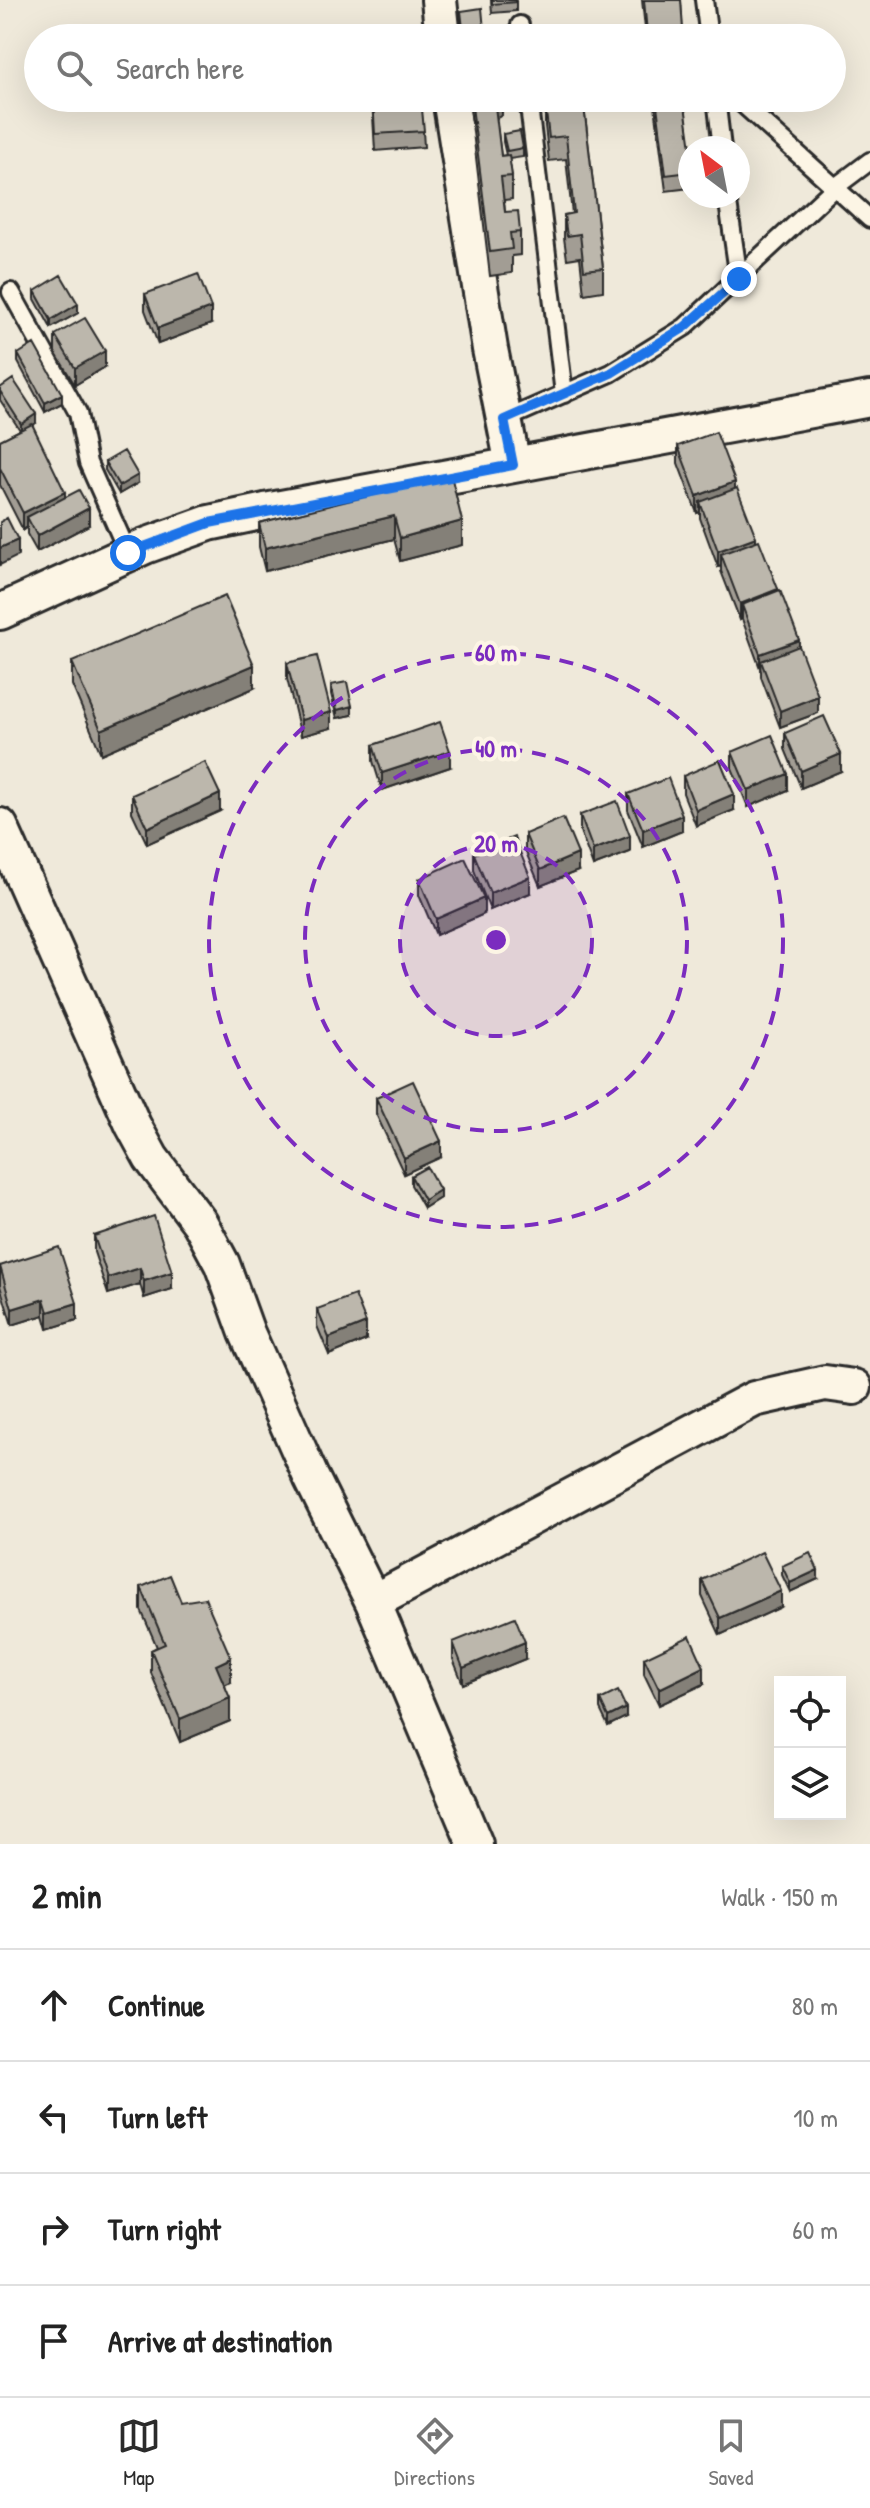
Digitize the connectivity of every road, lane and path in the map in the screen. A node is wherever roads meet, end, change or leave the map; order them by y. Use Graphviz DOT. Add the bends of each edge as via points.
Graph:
graph roads {
  1 [pos="439,0"];
  2 [pos="704,0"];
  3 [pos="442,24"];
  4 [pos="707,24"];
  5 [pos="452,112"];
  6 [pos="530,112"];
  7 [pos="718,112"];
  8 [pos="751,112"];
  9 [pos="721,136"];
  10 [pos="870,161"];
  11 [pos="834,188"];
  12 [pos="729,208"];
  13 [pos="870,219"];
  14 [pos="739,279"];
  15 [pos="11,292"];
  16 [pos="564,394"];
  17 [pos="870,399"];
  18 [pos="504,420"];
  19 [pos="513,465"];
  20 [pos="128,553"];
  21 [pos="0,612"];
  22 [pos="0,826"];
  23 [pos="862,1389"];
  24 [pos="373,1602"];
  25 [pos="475,1844"];
  1 -- 3 [label="street"];
  2 -- 4 [label="lane"];
  5 -- 18 [label="street"];
  6 -- 16 [label="lane"];
  7 -- 9 [label="lane"];
  8 -- 11 [label="lane"];
  10 -- 11 [label="lane"];
  11 -- 13 [label="lane"];
  11 -- 14 [label="lane"];
  12 -- 14 [label="lane"];
  14 -- 16 [label="lane" via="685,327 611,373"];
  15 -- 20 [label="lane" via="78,413 88,463"];
  16 -- 18 [label="lane"];
  17 -- 19 [label="street"];
  18 -- 19 [label="street"];
  19 -- 20 [label="street" via="209,523"];
  20 -- 21 [label="street"];
  22 -- 24 [label="street" via="133,1125 222,1264 285,1419"];
  23 -- 24 [label="street" via="825,1383 754,1399"];
  24 -- 25 [label="street"];
}
